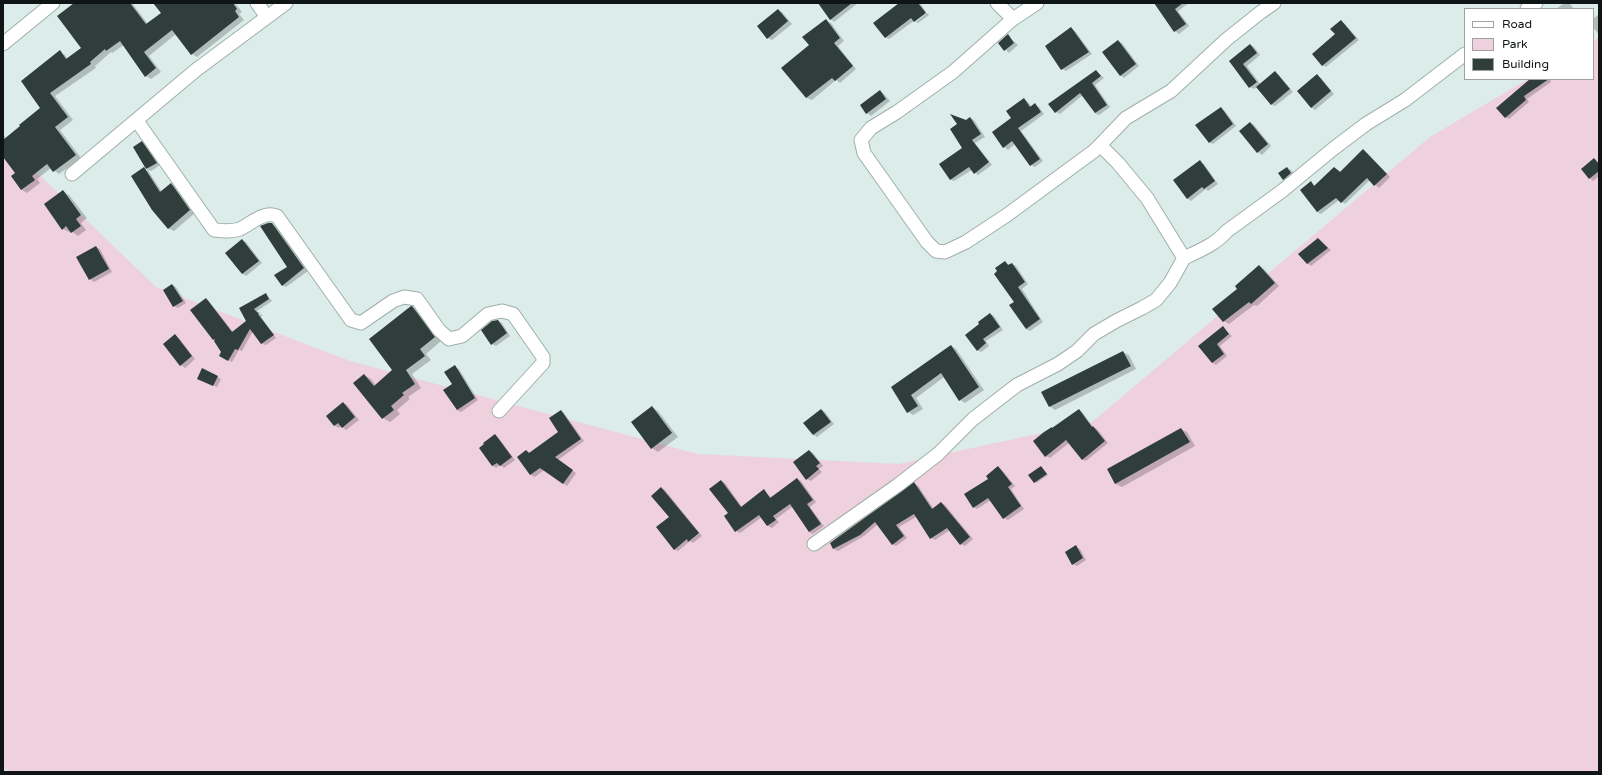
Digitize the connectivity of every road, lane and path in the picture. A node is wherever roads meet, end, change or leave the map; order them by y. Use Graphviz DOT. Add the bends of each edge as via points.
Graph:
graph roads {
  1 [pos="53,3"];
  2 [pos="257,3"];
  3 [pos="286,3"];
  4 [pos="997,3"];
  5 [pos="1037,3"];
  6 [pos="1274,3"];
  7 [pos="267,17"];
  8 [pos="1013,19"];
  9 [pos="3,44"];
  10 [pos="1464,55"];
  11 [pos="137,121"];
  12 [pos="1100,144"];
  13 [pos="72,174"];
  14 [pos="1184,258"];
  15 [pos="499,411"];
  16 [pos="814,544"];
  1 -- 9 [label="street"];
  2 -- 7 [label="street"];
  3 -- 7 [label="street"];
  4 -- 8 [label="street"];
  5 -- 8 [label="street"];
  6 -- 12 [label="street" via="1227,39 1181,84 1126,118"];
  7 -- 11 [label="street" via="196,70"];
  8 -- 12 [label="street" via="953,72 871,128 861,140 864,153 927,242 936,251 945,252 966,242 1007,215"];
  10 -- 14 [label="street" via="1405,100 1366,124 1221,238"];
  11 -- 13 [label="street"];
  11 -- 15 [label="street" via="214,230 239,229 265,215 277,216 351,320 361,323 393,301 404,297 417,299 440,330 450,338 462,336 488,314 502,311 513,314 543,357 543,363"];
  12 -- 14 [label="street" via="1147,198"];
  14 -- 16 [label="street" via="1170,283 1156,300 1094,334 1077,351 1058,364 1017,385 973,419 938,454"];
}
